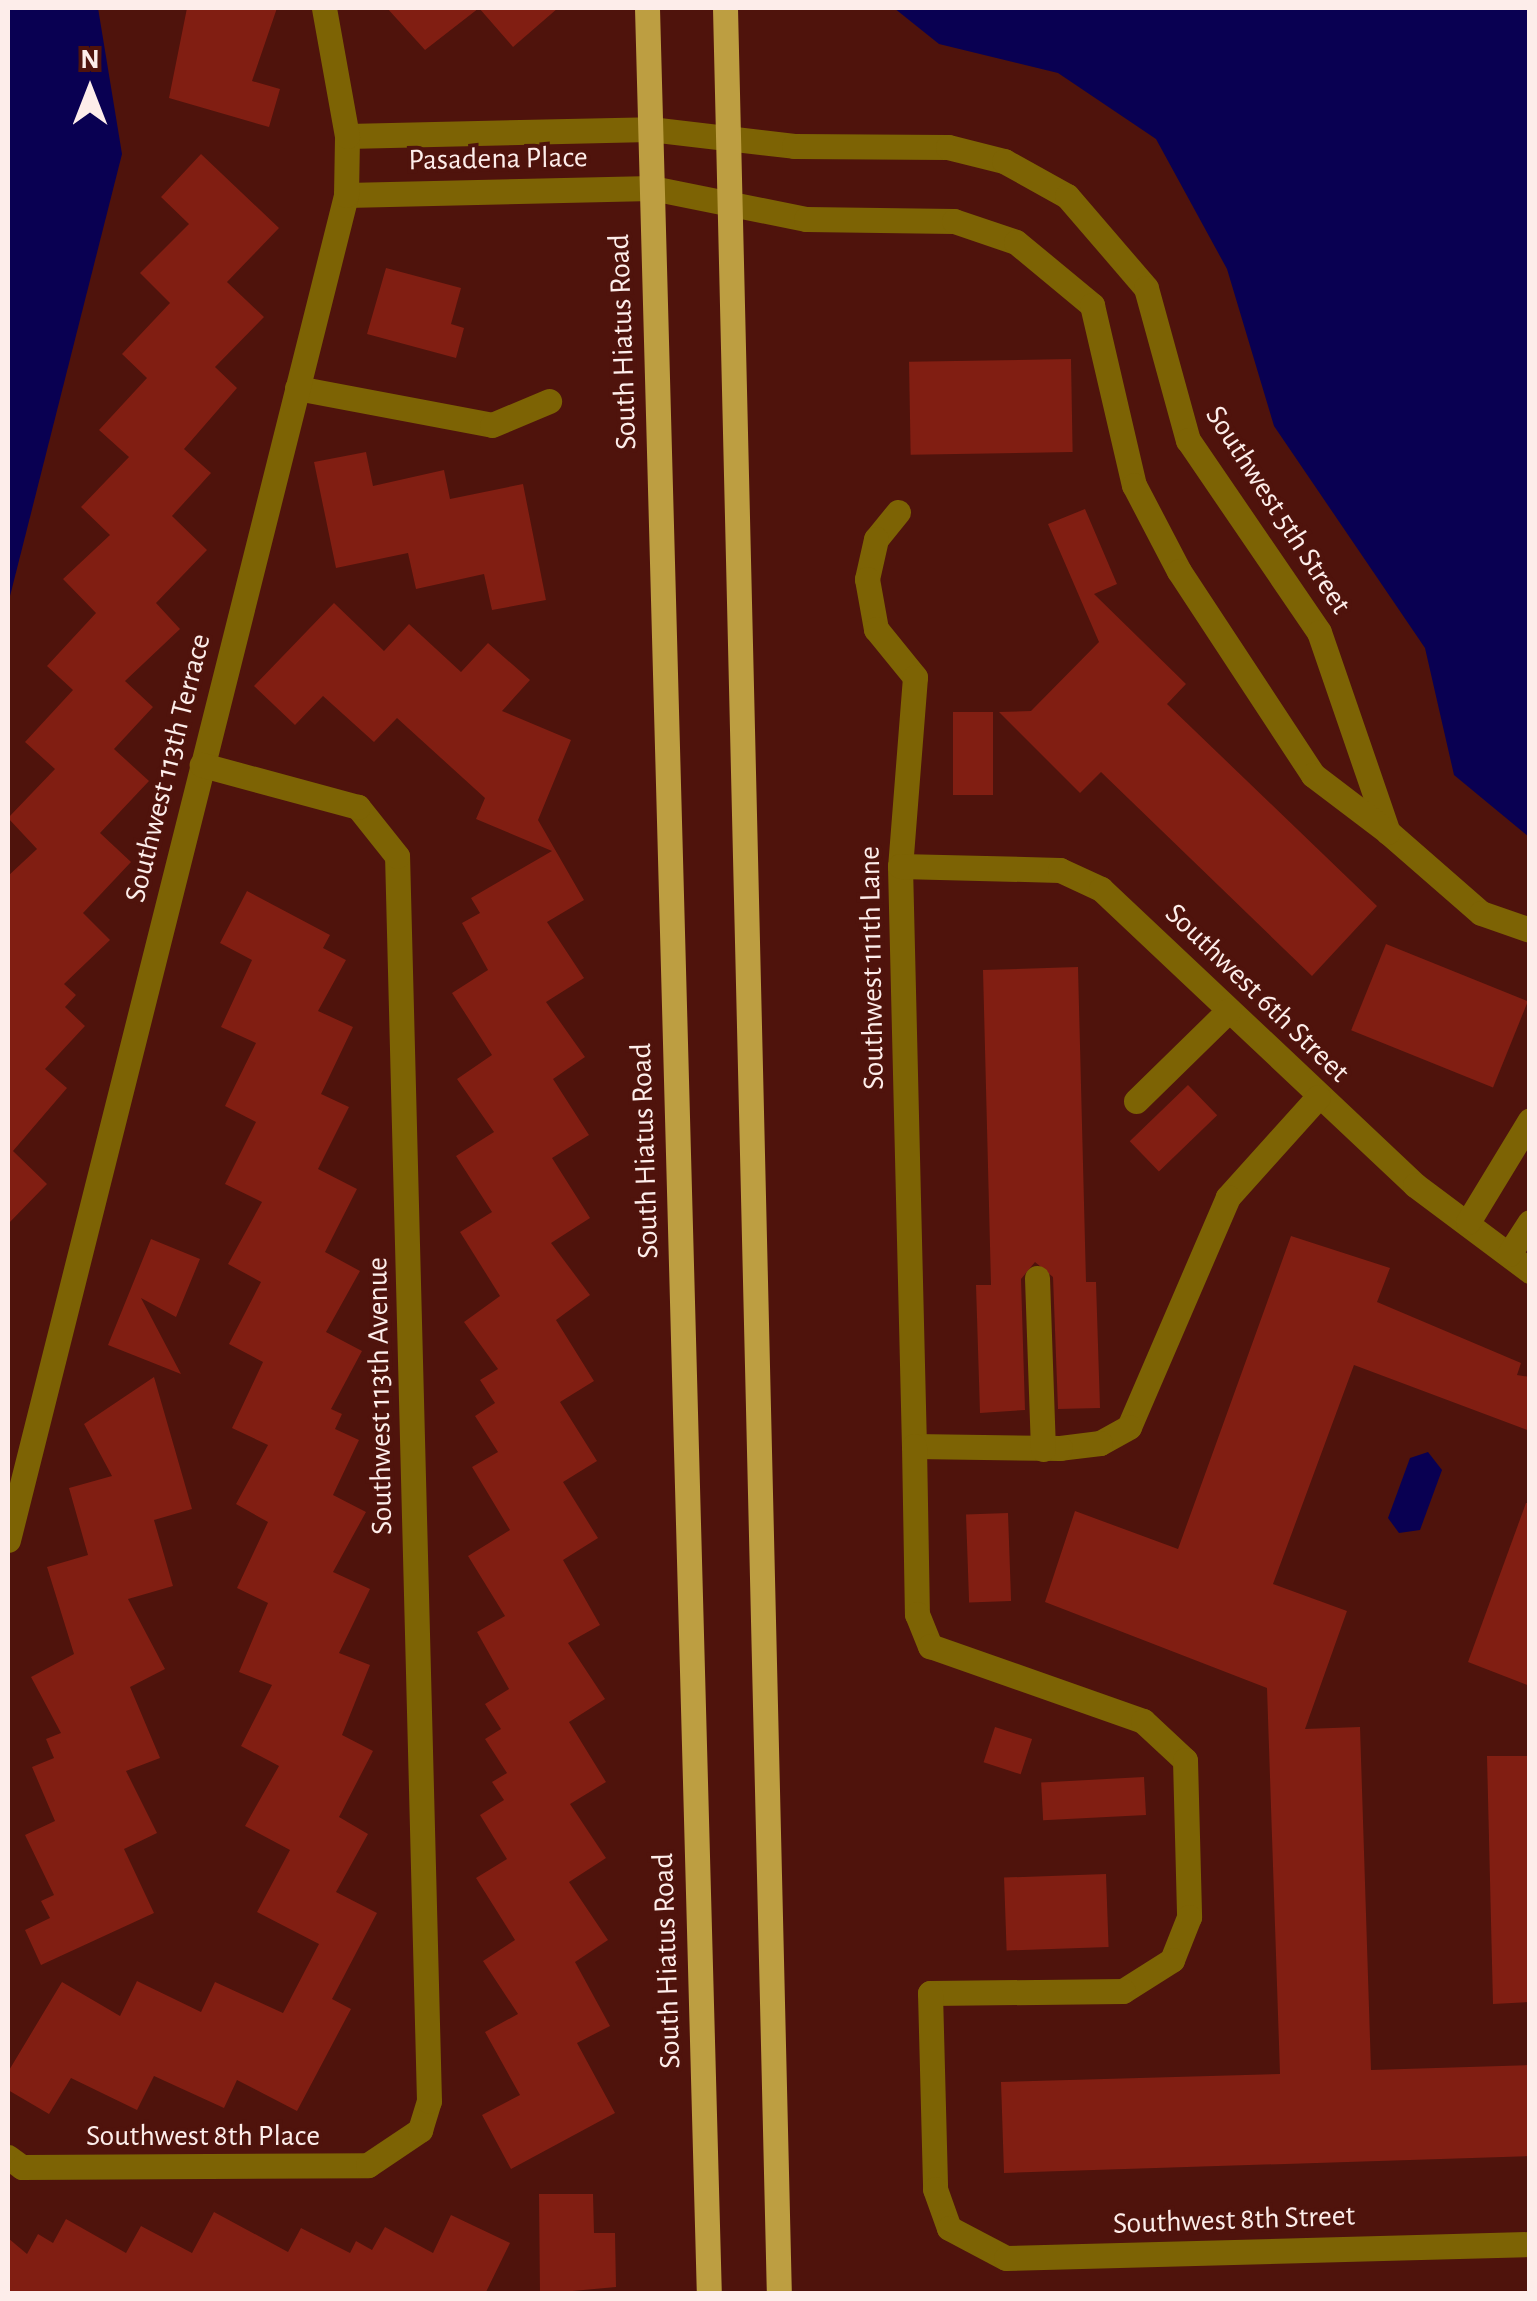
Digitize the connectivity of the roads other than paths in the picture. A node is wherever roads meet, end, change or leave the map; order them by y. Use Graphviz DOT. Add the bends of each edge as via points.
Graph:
graph roads {
  1 [pos="324,8"];
  2 [pos="647,8"];
  3 [pos="725,8"];
  4 [pos="650,129"];
  5 [pos="728,133"];
  6 [pos="347,136"];
  7 [pos="652,188"];
  8 [pos="346,195"];
  9 [pos="727,202"];
  10 [pos="297,388"];
  11 [pos="549,401"];
  12 [pos="898,512"];
  13 [pos="202,765"];
  14 [pos="1388,832"];
  15 [pos="900,866"];
  16 [pos="1530,930"];
  17 [pos="1228,1011"];
  18 [pos="1318,1098"];
  19 [pos="1136,1101"];
  20 [pos="1530,1120"];
  21 [pos="1468,1222"];
  22 [pos="1530,1222"];
  23 [pos="1520,1263"];
  24 [pos="1037,1278"];
  25 [pos="914,1446"];
  26 [pos="1043,1449"];
  27 [pos="8,1540"];
  28 [pos="399,2152"];
  29 [pos="8,2157"];
  30 [pos="949,2228"];
  31 [pos="1530,2244"];
  32 [pos="708,2294"];
  33 [pos="779,2294"];
  1 -- 6 [label="street, Southwest 113th Terrace"];
  2 -- 4 [label="main road, South Hiatus Road"];
  3 -- 5 [label="main road"];
  4 -- 5 [label="street, Southwest 5th Street"];
  4 -- 6 [label="street, Pasadena Place"];
  4 -- 7 [label="main road, South Hiatus Road"];
  5 -- 9 [label="main road"];
  5 -- 14 [label="street, Southwest 5th Street" via="794,146 975,152 1036,177 1098,222 1146,288 1188,440 1319,632"];
  6 -- 8 [label="street, Southwest 113th Terrace"];
  7 -- 8 [label="street, Pasadena Place"];
  7 -- 9 [label="street, Southwest 5th Street"];
  7 -- 32 [label="main road, South Hiatus Road"];
  8 -- 10 [label="street, Southwest 113th Terrace"];
  9 -- 14 [label="street, Southwest 5th Street" via="806,219 954,221 1016,242 1058,270 1092,305 1134,485 1178,571 1313,775"];
  9 -- 33 [label="main road"];
  10 -- 11 [label="street" via="492,425"];
  10 -- 13 [label="street, Southwest 113th Terrace"];
  12 -- 15 [label="street, Southwest 111th Lane" via="876,539 867,578 876,630 914,676"];
  13 -- 27 [label="street, Southwest 113th Terrace"];
  13 -- 28 [label="street, Southwest 113th Avenue" via="358,806 397,856 429,2101"];
  14 -- 16 [label="street, Southwest 5th Street" via="1481,913"];
  15 -- 17 [label="street, Southwest 6th Street" via="1060,870 1101,889"];
  15 -- 25 [label="street, Southwest 111th Lane"];
  17 -- 18 [label="street, Southwest 6th Street"];
  17 -- 19 [label="street"];
  18 -- 21 [label="street, Southwest 6th Street"];
  18 -- 26 [label="street" via="1228,1197 1128,1426 1100,1443"];
  20 -- 21 [label="street"];
  21 -- 23 [label="street, Southwest 6th Street"];
  22 -- 23 [label="street"];
  24 -- 26 [label="street"];
  25 -- 26 [label="street"];
  25 -- 30 [label="street, Southwest 111th Lane" via="917,1614 930,1646 1143,1720 1185,1760 1189,1917 1172,1960 1124,1991 930,1993 935,2188"];
  28 -- 29 [label="street, Southwest 8th Place" via="332,2169 22,2167"];
  30 -- 31 [label="street, Southwest 8th Street" via="1006,2258"];
}
